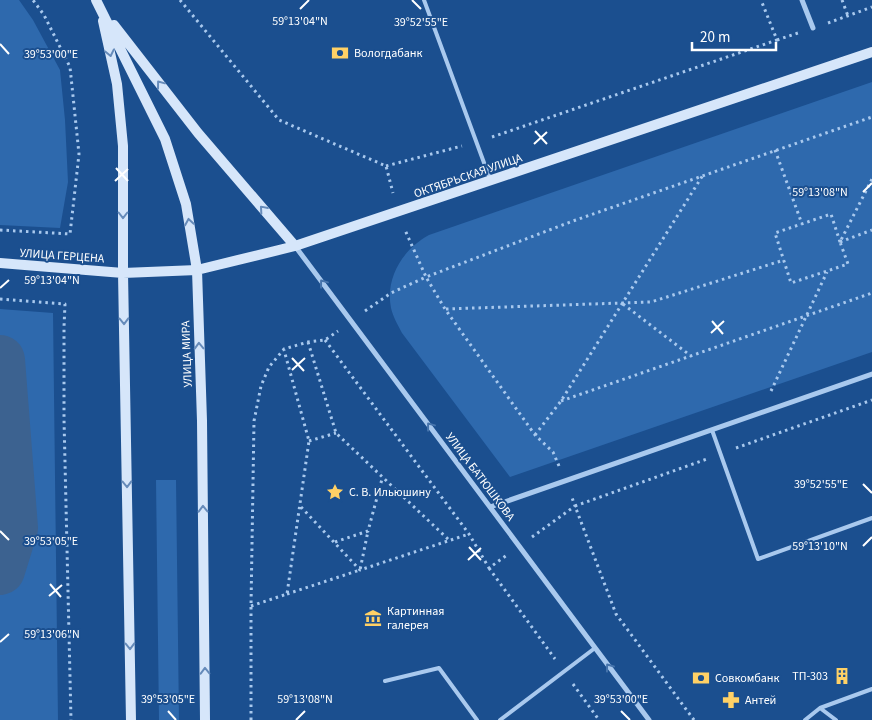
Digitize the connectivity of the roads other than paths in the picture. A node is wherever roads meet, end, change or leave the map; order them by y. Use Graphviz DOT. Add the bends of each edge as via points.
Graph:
graph roads {
  1 [pos="424,0"];
  2 [pos="802,0"];
  3 [pos="98,3"];
  4 [pos="813,28"];
  5 [pos="872,52"];
  6 [pos="491,181"];
  7 [pos="295,246"];
  8 [pos="0,263"];
  9 [pos="197,270"];
  10 [pos="123,273"];
  11 [pos="872,374"];
  12 [pos="712,430"];
  13 [pos="490,507"];
  14 [pos="872,518"];
  15 [pos="595,648"];
  16 [pos="385,681"];
  17 [pos="872,689"];
  18 [pos="820,708"];
  19 [pos="131,720"];
  20 [pos="205,720"];
  21 [pos="477,720"];
  22 [pos="500,720"];
  23 [pos="649,720"];
  24 [pos="805,720"];
  25 [pos="836,720"];
  1 -- 6 [label="lane"];
  2 -- 4 [label="street"];
  7 -- 3 [label="main road, one-way" via="198,134"];
  9 -- 3 [label="main road, УЛИЦА МИРА, one-way" via="186,204 165,139"];
  3 -- 10 [label="main road, one-way" via="117,84 123,146"];
  5 -- 6 [label="main road, ОКТЯБРЬСКАЯ УЛИЦА"];
  6 -- 7 [label="main road, ОКТЯБРЬСКАЯ УЛИЦА"];
  7 -- 9 [label="main road, ОКТЯБРЬСКАЯ УЛИЦА"];
  13 -- 7 [label="street, УЛИЦА БАТЮШКОВА, one-way"];
  8 -- 10 [label="main road, УЛИЦА ГЕРЦЕНА"];
  9 -- 10 [label="main road, ОКТЯБРЬСКАЯ УЛИЦА"];
  20 -- 9 [label="main road, УЛИЦА МИРА, one-way"];
  10 -- 19 [label="main road, one-way"];
  11 -- 12 [label="street"];
  12 -- 13 [label="street"];
  12 -- 14 [label="lane" via="758,558"];
  13 -- 15 [label="street, УЛИЦА БАТЮШКОВА"];
  15 -- 22 [label="lane"];
  23 -- 15 [label="street, УЛИЦА БАТЮШКОВА, one-way"];
  16 -- 21 [label="lane" via="439,668"];
  17 -- 18 [label="lane"];
  18 -- 24 [label="lane"];
  18 -- 25 [label="lane"];
}
